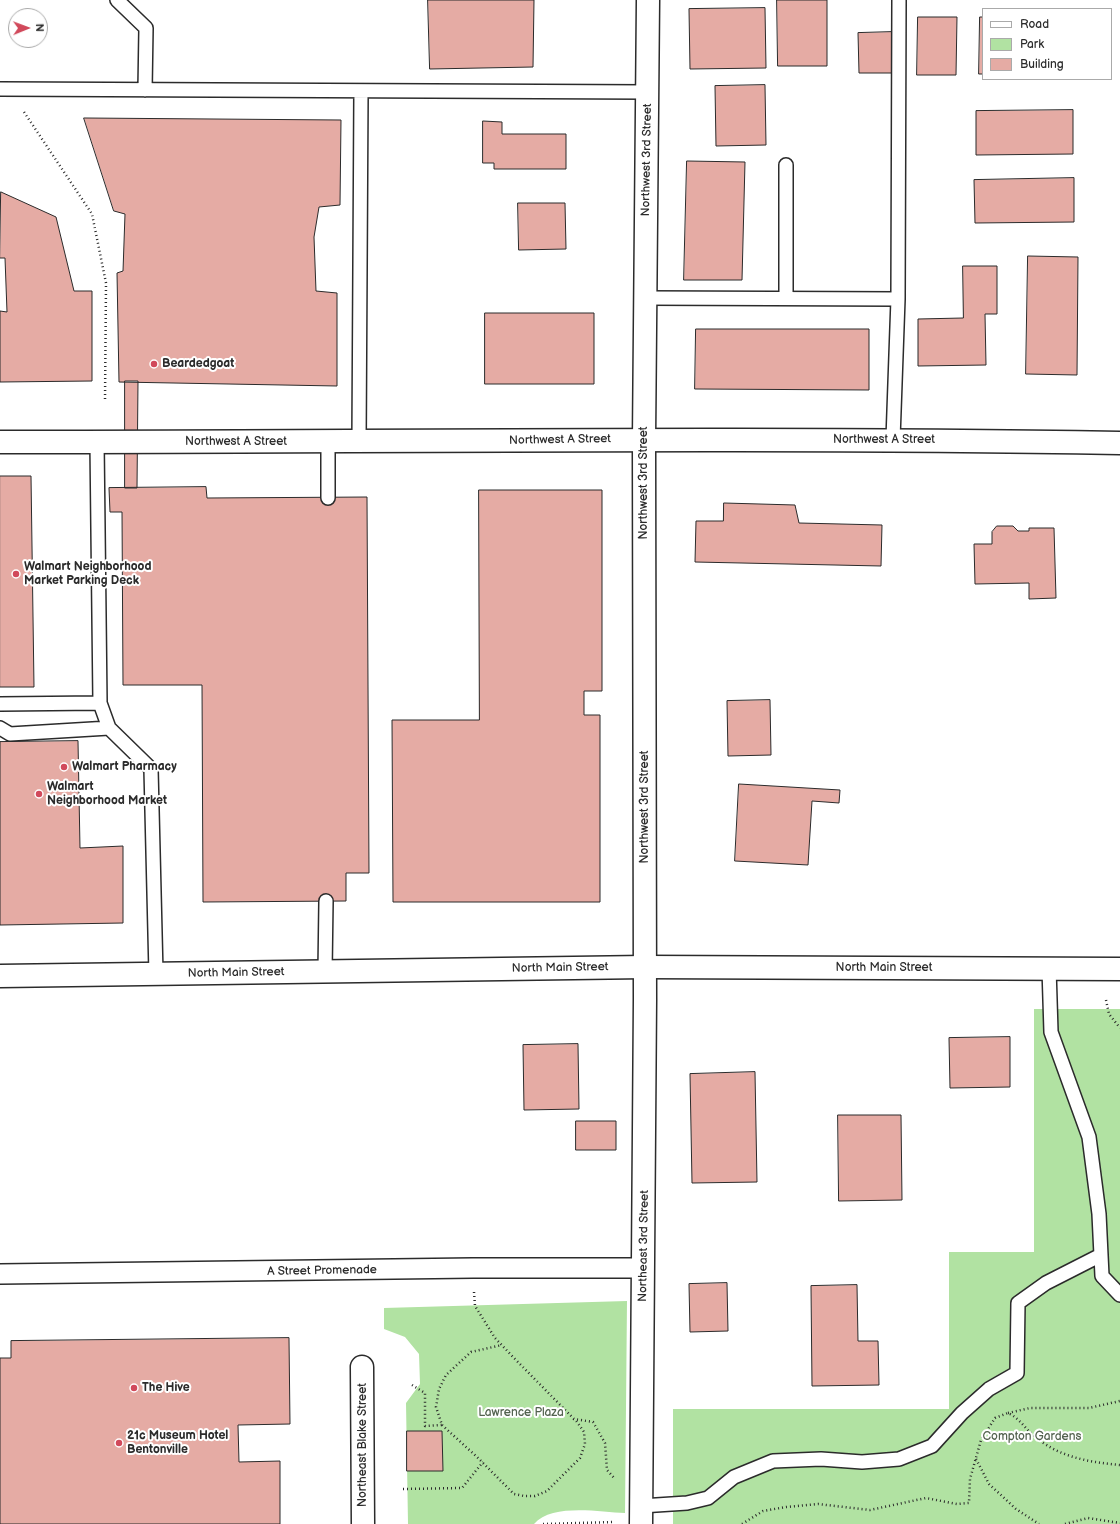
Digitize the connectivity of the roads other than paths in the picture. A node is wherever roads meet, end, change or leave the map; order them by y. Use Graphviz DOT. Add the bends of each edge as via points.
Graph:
graph roads {
  1 [pos="117,0"];
  2 [pos="648,0"];
  3 [pos="899,0"];
  4 [pos="6,89"];
  5 [pos="145,90"];
  6 [pos="361,90"];
  7 [pos="647,92"];
  8 [pos="786,165"];
  9 [pos="646,298"];
  10 [pos="786,298"];
  11 [pos="898,298"];
  12 [pos="644,439"];
  13 [pos="893,439"];
  14 [pos="0,442"];
  15 [pos="97,442"];
  16 [pos="328,442"];
  17 [pos="360,442"];
  18 [pos="1120,443"];
  19 [pos="328,498"];
  20 [pos="100,703"];
  21 [pos="0,704"];
  22 [pos="0,728"];
  23 [pos="108,728"];
  24 [pos="326,901"];
  25 [pos="645,967"];
  26 [pos="1049,968"];
  27 [pos="1120,969"];
  28 [pos="325,972"];
  29 [pos="156,974"];
  30 [pos="0,976"];
  31 [pos="1101,1255"];
  32 [pos="643,1268"];
  33 [pos="0,1274"];
  34 [pos="1120,1294"];
  35 [pos="362,1367"];
  36 [pos="641,1515"];
  37 [pos="363,1524"];
  1 -- 5 [label="lane" via="146,28"];
  2 -- 7 [label="street, Northwest 3rd Street"];
  3 -- 11 [label="lane"];
  4 -- 5 [label="lane"];
  5 -- 6 [label="lane"];
  6 -- 7 [label="lane"];
  6 -- 17 [label="lane"];
  7 -- 9 [label="street, Northwest 3rd Street"];
  8 -- 10 [label="lane"];
  9 -- 10 [label="lane"];
  9 -- 12 [label="street, Northwest 3rd Street"];
  10 -- 11 [label="lane"];
  11 -- 13 [label="lane"];
  12 -- 13 [label="street, Northwest A Street"];
  12 -- 17 [label="street, Northwest A Street"];
  12 -- 25 [label="street, Northwest 3rd Street"];
  13 -- 18 [label="street, Northwest A Street"];
  14 -- 15 [label="street, Northwest A Street"];
  15 -- 16 [label="street, Northwest A Street"];
  15 -- 20 [label="lane"];
  16 -- 17 [label="street, Northwest A Street"];
  16 -- 19 [label="lane"];
  20 -- 21 [label="lane"];
  20 -- 23 [label="lane"];
  22 -- 23 [label="lane" via="10,734"];
  23 -- 29 [label="lane" via="151,769"];
  24 -- 28 [label="lane"];
  25 -- 26 [label="street, North Main Street"];
  25 -- 28 [label="street, North Main Street"];
  25 -- 32 [label="street, Northeast 3rd Street"];
  26 -- 27 [label="street, North Main Street"];
  26 -- 31 [label="lane" via="1051,1032 1089,1137 1100,1214"];
  28 -- 29 [label="street, North Main Street"];
  29 -- 30 [label="street, North Main Street"];
  31 -- 34 [label="lane" via="1102,1276"];
  31 -- 36 [label="lane" via="1046,1283 1018,1303 1017,1373 989,1389 967,1408 932,1446 899,1459 862,1462 821,1459 773,1460 734,1477 708,1498"];
  32 -- 33 [label="street, A Street Promenade"];
  32 -- 36 [label="street, Northeast 3rd Street"];
  35 -- 37 [label="street, Northeast Blake Street"];
}
